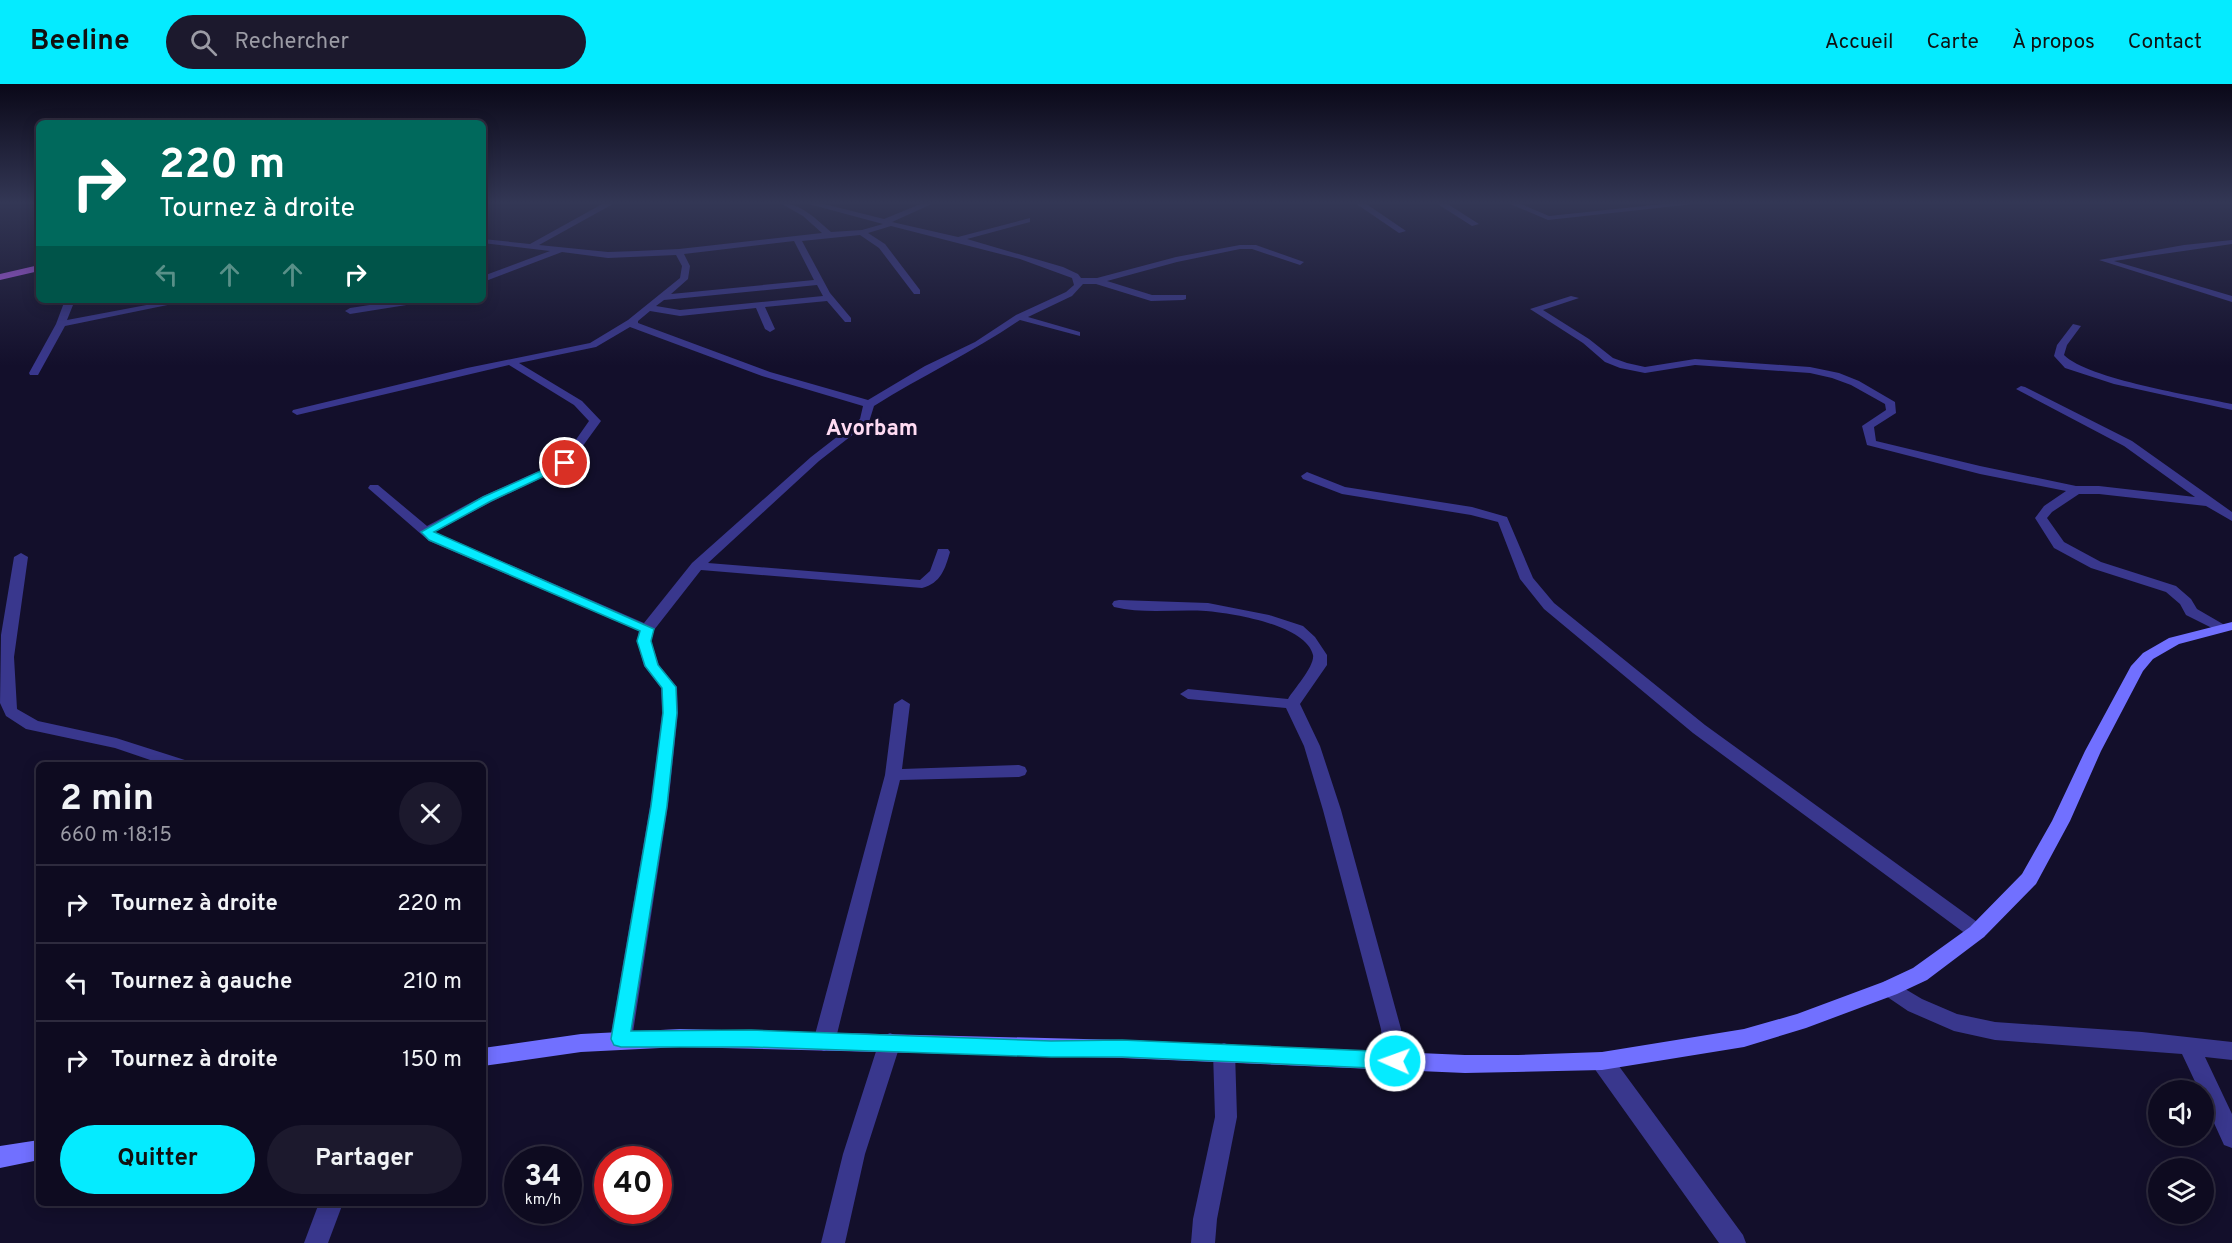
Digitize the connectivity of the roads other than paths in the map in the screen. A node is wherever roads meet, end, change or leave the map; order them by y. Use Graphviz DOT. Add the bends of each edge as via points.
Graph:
graph roads {
  1 [pos="541,257"];
  2 [pos="682,257"];
  3 [pos="807,257"];
  4 [pos="890,257"];
  5 [pos="1023,257"];
  6 [pos="1190,257"];
  7 [pos="1284,257"];
  8 [pos="2121,257"];
  9 [pos="1300,262"];
  10 [pos="36,269"];
  11 [pos="0,277"];
  12 [pos="486,278"];
  13 [pos="1096,281"];
  14 [pos="820,282"];
  15 [pos="1079,282"];
  16 [pos="917,292"];
  17 [pos="665,297"];
  18 [pos="1183,297"];
  19 [pos="829,298"];
  20 [pos="1574,298"];
  21 [pos="2232,299"];
  22 [pos="69,303"];
  23 [pos="171,303"];
  24 [pos="400,303"];
  25 [pos="759,305"];
  26 [pos="650,308"];
  27 [pos="350,311"];
  28 [pos="1019,317"];
  29 [pos="848,320"];
  30 [pos="631,322"];
  31 [pos="61,324"];
  32 [pos="2076,326"];
  33 [pos="770,329"];
  34 [pos="1077,334"];
  35 [pos="510,362"];
  36 [pos="34,373"];
  37 [pos="2021,389"];
  38 [pos="869,404"];
  39 [pos="2232,407"];
  40 [pos="297,412"];
  41 [pos="1307,476"];
  42 [pos="374,488"];
  43 [pos="2076,490"];
  44 [pos="2206,502"];
  45 [pos="2232,517"];
  46 [pos="426,532"];
  47 [pos="943,552"];
  48 [pos="21,557"];
  49 [pos="697,566"];
  50 [pos="1119,604"];
  51 [pos="2226,627"];
  52 [pos="647,629"];
  53 [pos="1188,694"];
  54 [pos="2,698"];
  55 [pos="902,704"];
  56 [pos="1292,704"];
  57 [pos="173,762"];
  58 [pos="1019,771"];
  59 [pos="893,775"];
  60 [pos="1977,932"];
  61 [pos="1890,988"];
  62 [pos="621,1039"];
  63 [pos="824,1042"];
  64 [pos="890,1042"];
  65 [pos="2189,1046"];
  66 [pos="2232,1051"];
  67 [pos="1224,1052"];
  68 [pos="486,1056"];
  69 [pos="1395,1061"];
  70 [pos="1602,1061"];
  71 [pos="2232,1137"];
  72 [pos="36,1150"];
  73 [pos="0,1156"];
  74 [pos="329,1206"];
  75 [pos="316,1243"];
  76 [pos="833,1243"];
  77 [pos="1203,1243"];
  78 [pos="1734,1243"];
  1 -- 12 [label="street"];
  2 -- 17 [label="street" via="687,273"];
  3 -- 14 [label="street"];
  4 -- 16 [label="street"];
  5 -- 15 [label="street" via="1074,276"];
  6 -- 13 [label="street"];
  7 -- 9 [label="street"];
  8 -- 21 [label="street" via="2103,260"];
  10 -- 11 [label="main road"];
  13 -- 15 [label="street"];
  13 -- 18 [label="street" via="1151,298"];
  14 -- 17 [label="street"];
  14 -- 19 [label="street"];
  15 -- 28 [label="street" via="1069,294"];
  17 -- 26 [label="street"];
  19 -- 25 [label="street"];
  19 -- 29 [label="street"];
  20 -- 43 [label="street" via="1535,309 1609,360 1624,366 1645,370 1695,362 1835,375 1890,402 1892,411 1868,426 1871,443"];
  22 -- 31 [label="street"];
  23 -- 31 [label="street"];
  24 -- 27 [label="street"];
  25 -- 26 [label="street" via="680,313"];
  25 -- 33 [label="street"];
  26 -- 30 [label="street"];
  28 -- 34 [label="street"];
  28 -- 38 [label="street"];
  30 -- 35 [label="street" via="593,345"];
  30 -- 38 [label="street" via="766,374"];
  31 -- 36 [label="street"];
  32 -- 39 [label="street" via="2061,345 2059,357 2069,366 2118,382"];
  35 -- 40 [label="street"];
  35 -- 46 [label="street" via="578,403 595,421 565,463"];
  37 -- 44 [label="street" via="2142,452"];
  38 -- 49 [label="street" via="866,420 815,459"];
  41 -- 60 [label="street" via="1342,490 1472,511 1503,520 1527,579 1549,606 1700,729"];
  42 -- 46 [label="street"];
  43 -- 44 [label="street"];
  43 -- 51 [label="street" via="2041,518 2060,546 2096,565 2171,589 2191,612"];
  44 -- 45 [label="street"];
  46 -- 52 [label="street"];
  47 -- 49 [label="street" via="933,580 913,584"];
  48 -- 54 [label="street" via="4,628"];
  49 -- 52 [label="street"];
  50 -- 56 [label="street" via="1208,607 1298,629 1320,656 1319,665"];
  51 -- 60 [label="street" via="2174,641 2148,656 2136,669 2029,879"];
  52 -- 62 [label="street" via="644,641 652,666 669,687 670,713"];
  53 -- 56 [label="street"];
  54 -- 57 [label="street" via="17,717 31,725 120,744"];
  55 -- 59 [label="street"];
  56 -- 69 [label="street" via="1312,746 1332,810 1391,1029"];
  58 -- 59 [label="street"];
  59 -- 63 [label="street"];
  60 -- 61 [label="street" via="1920,974"];
  61 -- 65 [label="street" via="1915,1005 1954,1022 1995,1031"];
  61 -- 70 [label="street" via="1744,1038"];
  62 -- 63 [label="street"];
  62 -- 68 [label="street"];
  63 -- 64 [label="street"];
  64 -- 67 [label="street"];
  64 -- 76 [label="street" via="854,1154"];
  65 -- 66 [label="street"];
  65 -- 71 [label="street"];
  67 -- 69 [label="street"];
  67 -- 77 [label="street" via="1226,1117"];
  69 -- 70 [label="street"];
  70 -- 78 [label="street"];
  72 -- 73 [label="street"];
  74 -- 75 [label="street"];
}
